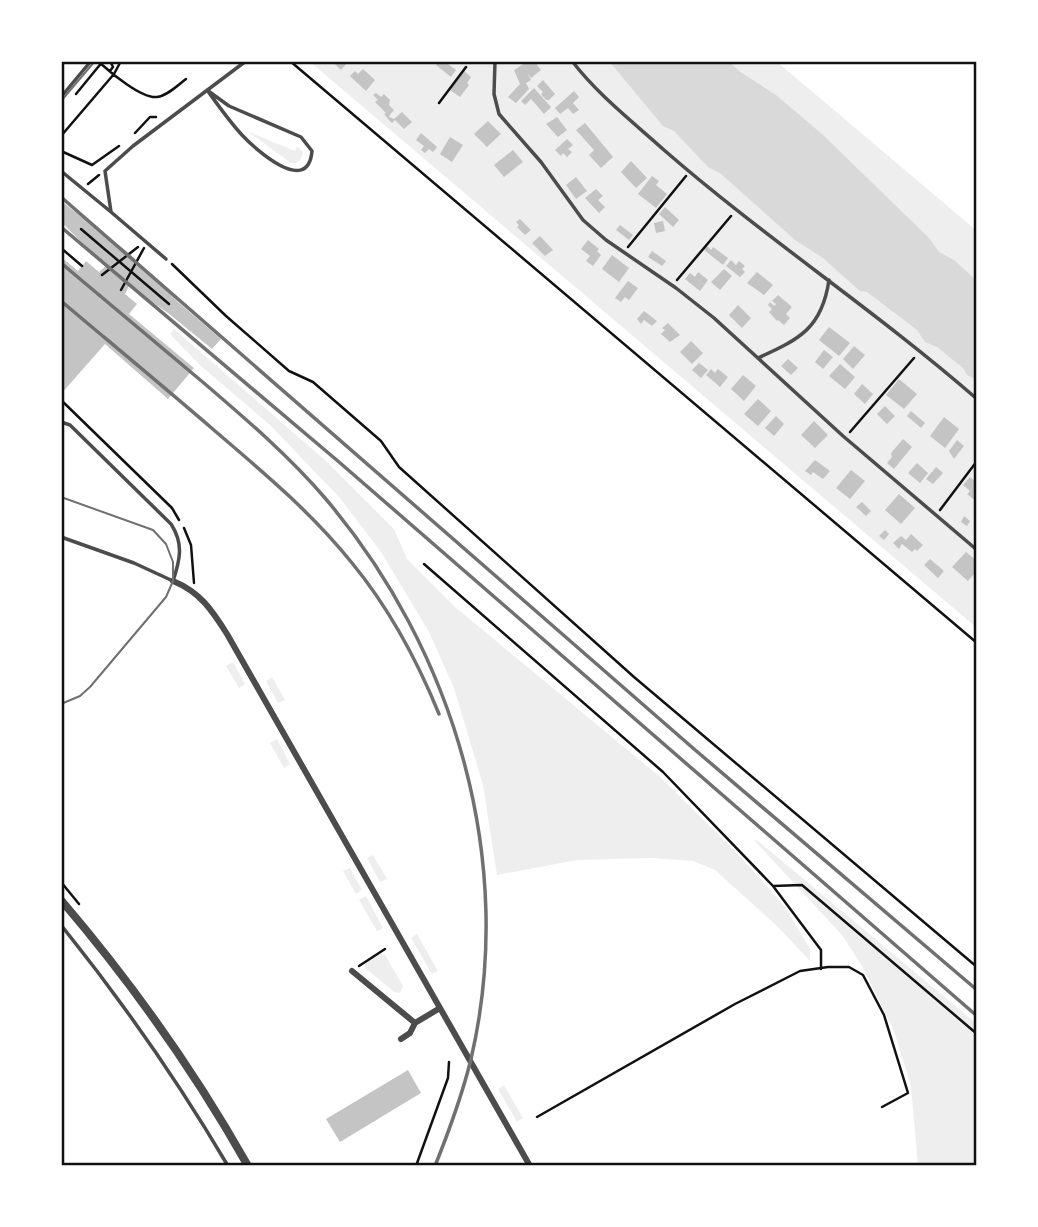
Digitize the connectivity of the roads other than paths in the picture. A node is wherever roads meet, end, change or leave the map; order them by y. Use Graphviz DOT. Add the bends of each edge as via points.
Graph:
graph roads {
  1 [pos="91,61"];
  2 [pos="246,61"];
  3 [pos="495,61"];
  4 [pos="572,61"];
  5 [pos="207,90"];
  6 [pos="61,97"];
  7 [pos="61,171"];
  8 [pos="111,212"];
  9 [pos="166,259"];
  10 [pos="829,280"];
  11 [pos="758,358"];
  12 [pos="977,399"];
  13 [pos="61,422"];
  14 [pos="61,537"];
  15 [pos="977,550"];
  16 [pos="173,581"];
  17 [pos="61,900"];
  18 [pos="61,925"];
  19 [pos="352,971"];
  20 [pos="440,1008"];
  21 [pos="415,1023"];
  22 [pos="401,1039"];
  23 [pos="228,1166"];
  24 [pos="248,1166"];
  25 [pos="530,1166"];
  1 -- 6 [label="lane"];
  2 -- 5 [label="lane"];
  3 -- 11 [label="lane" via="499,114 583,220 673,285"];
  4 -- 10 [label="lane" via="690,172"];
  5 -- 5 [label="lane" via="229,106 301,137 312,151 308,165 294,172 269,158 243,136"];
  5 -- 8 [label="lane" via="104,171"];
  7 -- 8 [label="lane"];
  8 -- 9 [label="lane"];
  10 -- 11 [label="lane" via="814,324"];
  10 -- 12 [label="lane"];
  11 -- 15 [label="lane"];
  13 -- 16 [label="lane" via="70,425 171,524 181,551"];
  14 -- 16 [label="lane"];
  16 -- 20 [label="street" via="206,603 227,634"];
  17 -- 24 [label="street" via="126,980"];
  18 -- 23 [label="lane" via="142,1032"];
  19 -- 21 [label="street"];
  20 -- 21 [label="street"];
  20 -- 25 [label="street"];
  21 -- 22 [label="street"];
}
